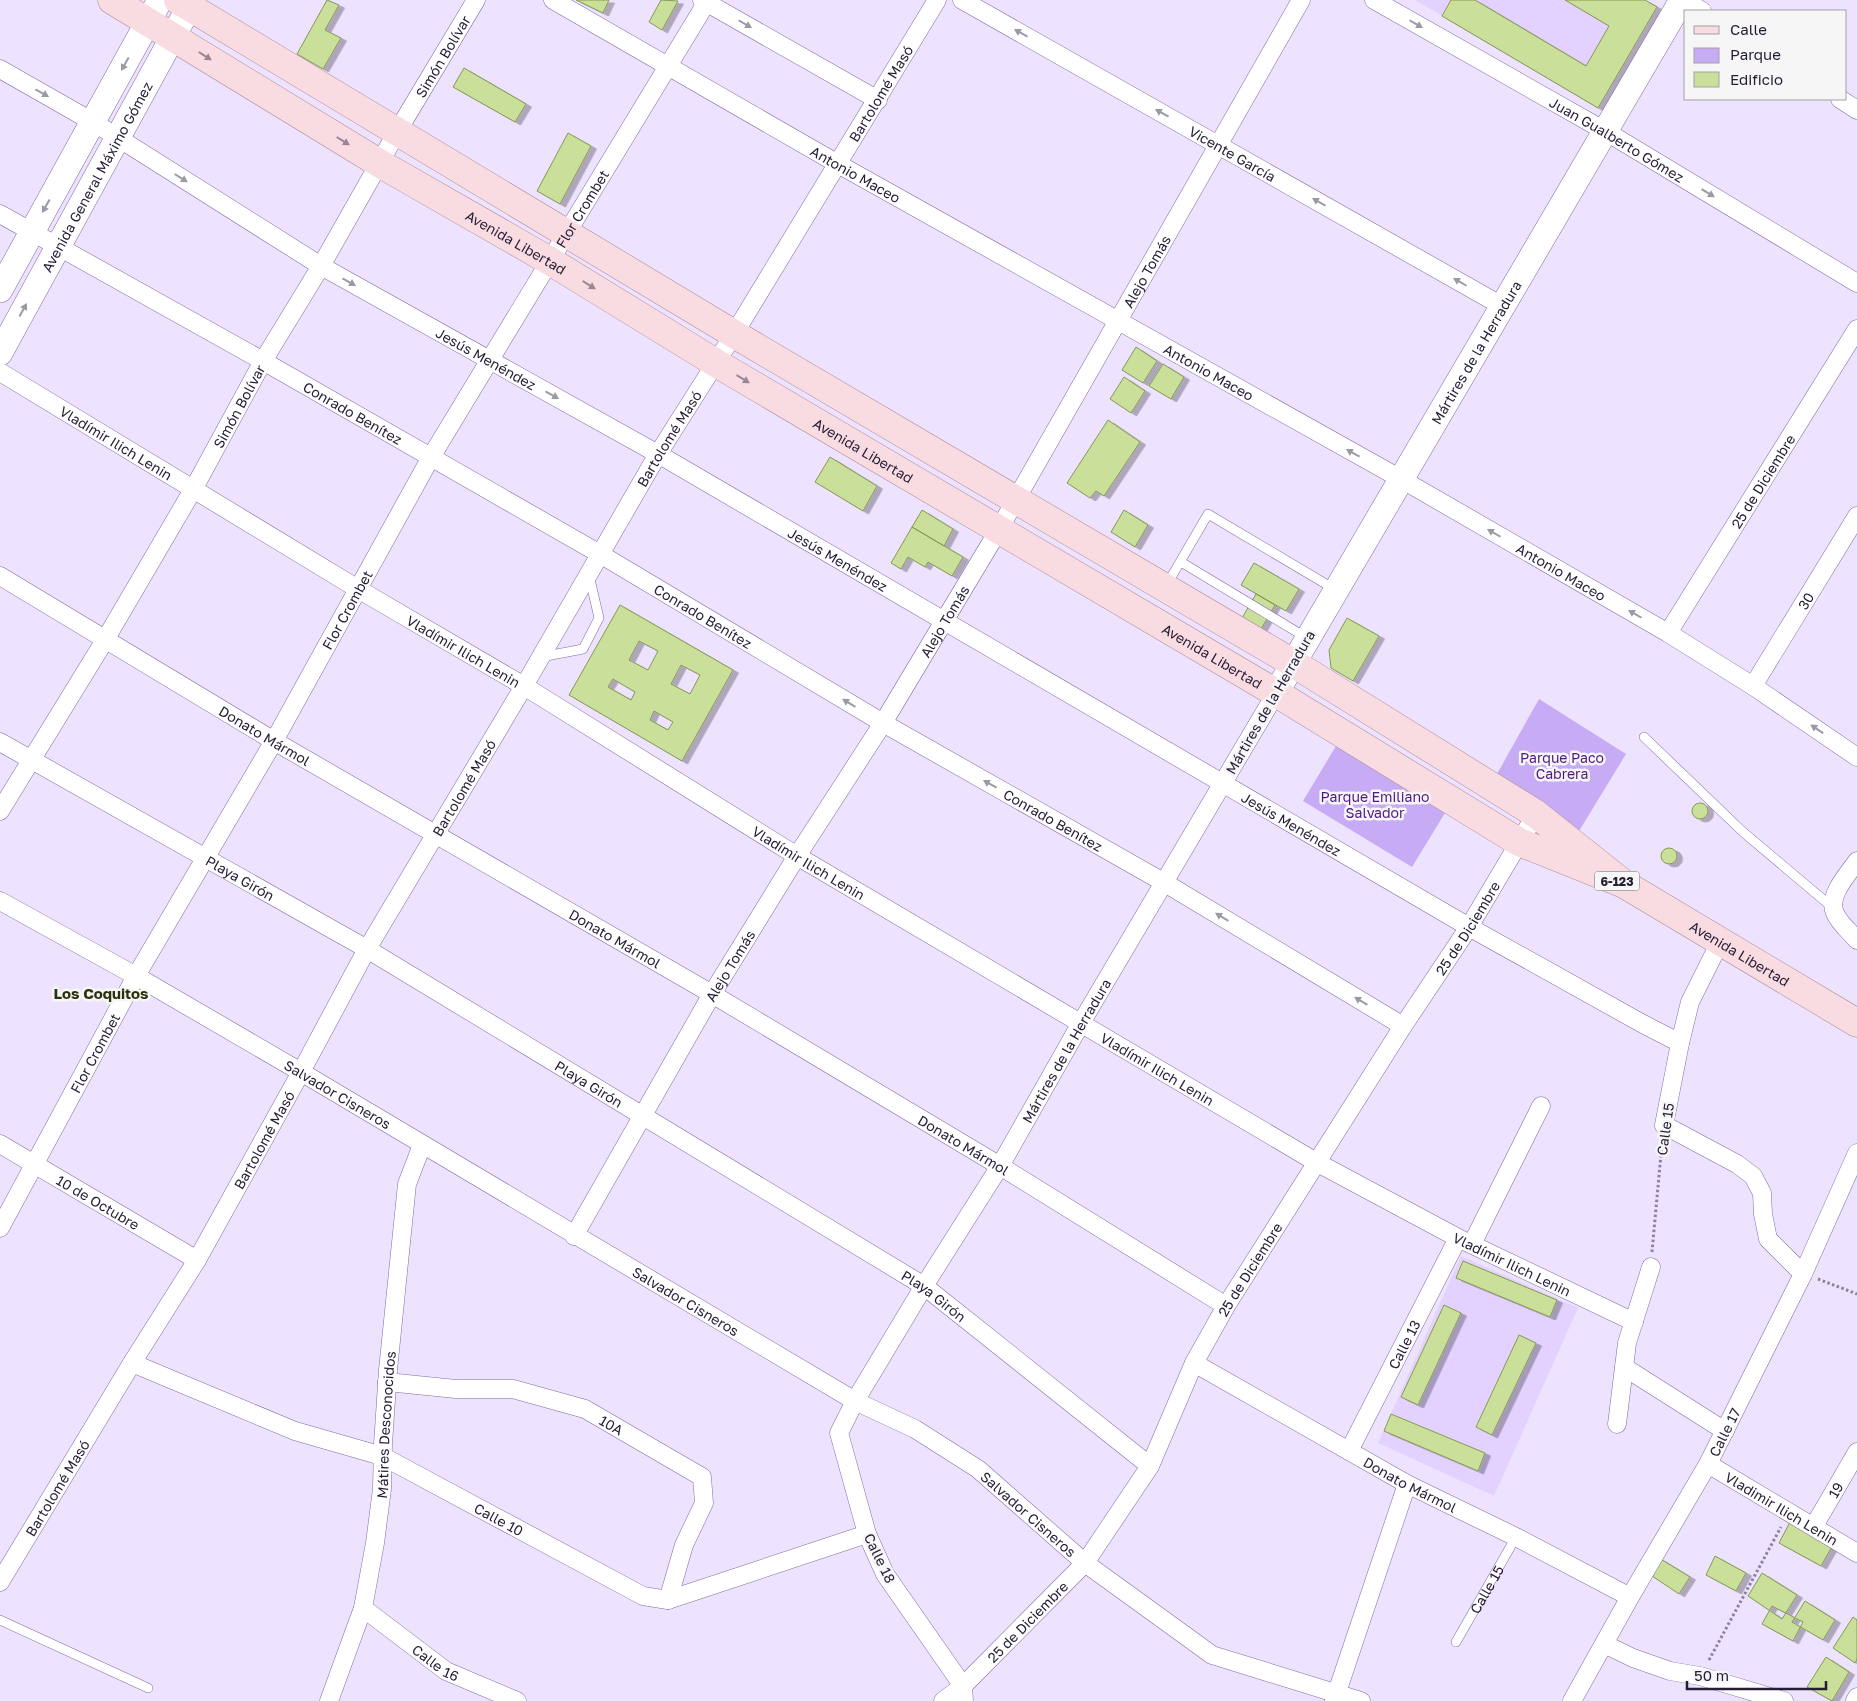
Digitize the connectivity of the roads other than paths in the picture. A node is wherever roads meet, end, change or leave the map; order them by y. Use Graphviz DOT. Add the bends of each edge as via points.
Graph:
graph roads {
  1 [pos="112,0"];
  2 [pos="476,0"];
  3 [pos="553,0"];
  4 [pos="937,0"];
  5 [pos="962,0"];
  6 [pos="1300,0"];
  7 [pos="1374,0"];
  8 [pos="1683,0"];
  9 [pos="706,1"];
  10 [pos="187,2"];
  11 [pos="1700,10"];
  12 [pos="154,11"];
  13 [pos="172,36"];
  14 [pos="668,66"];
  15 [pos="0,69"];
  16 [pos="878,100"];
  17 [pos="1842,100"];
  18 [pos="1857,110"];
  19 [pos="93,122"];
  20 [pos="1605,131"];
  21 [pos="398,132"];
  22 [pos="117,138"];
  23 [pos="1219,145"];
  24 [pos="379,163"];
  25 [pos="838,164"];
  26 [pos="0,214"];
  27 [pos="32,232"];
  28 [pos="567,234"];
  29 [pos="58,247"];
  30 [pos="550,261"];
  31 [pos="1827,265"];
  32 [pos="321,266"];
  33 [pos="1857,270"];
  34 [pos="1857,283"];
  35 [pos="0,290"];
  36 [pos="1502,306"];
  37 [pos="1118,321"];
  38 [pos="1857,329"];
  39 [pos="734,334"];
  40 [pos="0,353"];
  41 [pos="263,361"];
  42 [pos="491,361"];
  43 [pos="716,363"];
  44 [pos="0,372"];
  45 [pos="658,454"];
  46 [pos="431,457"];
  47 [pos="1401,480"];
  48 [pos="194,488"];
  49 [pos="1016,501"];
  50 [pos="1857,516"];
  51 [pos="998,531"];
  52 [pos="600,554"];
  53 [pos="1181,562"];
  54 [pos="588,574"];
  55 [pos="0,576"];
  56 [pos="1165,588"];
  57 [pos="358,589"];
  58 [pos="1336,590"];
  59 [pos="945,622"];
  60 [pos="1668,634"];
  61 [pos="1308,638"];
  62 [pos="105,640"];
  63 [pos="541,657"];
  64 [pos="1293,663"];
  65 [pos="524,686"];
  66 [pos="1753,686"];
  67 [pos="1276,693"];
  68 [pos="883,723"];
  69 [pos="1644,737"];
  70 [pos="274,741"];
  71 [pos="0,742"];
  72 [pos="1857,757"];
  73 [pos="31,760"];
  74 [pos="1223,783"];
  75 [pos="0,811"];
  76 [pos="1536,814"];
  77 [pos="436,833"];
  78 [pos="1520,842"];
  79 [pos="796,856"];
  80 [pos="205,858"];
  81 [pos="1857,861"];
  82 [pos="1165,883"];
  83 [pos="1624,884"];
  84 [pos="0,901"];
  85 [pos="1832,907"];
  86 [pos="1469,926"];
  87 [pos="1857,940"];
  88 [pos="1720,942"];
  89 [pos="367,949"];
  90 [pos="136,976"];
  91 [pos="712,994"];
  92 [pos="1856,1020"];
  93 [pos="1081,1023"];
  94 [pos="1403,1026"];
  95 [pos="1680,1043"];
  96 [pos="301,1072"];
  97 [pos="1541,1106"];
  98 [pos="642,1115"];
  99 [pos="0,1144"];
  100 [pos="422,1145"];
  101 [pos="1316,1162"];
  102 [pos="34,1165"];
  103 [pos="1854,1165"];
  104 [pos="1000,1166"];
  105 [pos="0,1228"];
  106 [pos="574,1236"];
  107 [pos="1465,1241"];
  108 [pos="197,1260"];
  109 [pos="1651,1267"];
  110 [pos="1803,1274"];
  111 [pos="924,1286"];
  112 [pos="1226,1306"];
  113 [pos="1634,1322"];
  114 [pos="132,1362"];
  115 [pos="1194,1363"];
  116 [pos="1624,1368"];
  117 [pos="387,1382"];
  118 [pos="855,1401"];
  119 [pos="1617,1424"];
  120 [pos="1725,1431"];
  121 [pos="1349,1451"];
  122 [pos="1857,1452"];
  123 [pos="382,1456"];
  124 [pos="1708,1464"];
  125 [pos="1150,1466"];
  126 [pos="1407,1484"];
  127 [pos="1814,1526"];
  128 [pos="867,1534"];
  129 [pos="1516,1537"];
  130 [pos="1857,1553"];
  131 [pos="1085,1563"];
  132 [pos="0,1582"];
  133 [pos="1630,1597"];
  134 [pos="668,1600"];
  135 [pos="363,1608"];
  136 [pos="0,1620"];
  137 [pos="1456,1642"];
  138 [pos="1604,1644"];
  139 [pos="148,1688"];
  140 [pos="964,1694"];
  141 [pos="1335,1697"];
  142 [pos="1857,1697"];
  143 [pos="506,1699"];
  144 [pos="330,1701"];
  145 [pos="943,1701"];
  146 [pos="1361,1701"];
  147 [pos="1572,1701"];
  148 [pos="1784,1701"];
  149 [pos="1855,1701"];
  1 -- 12 [label="main road, Avenida Libertad"];
  2 -- 21 [label="street, Simón Bolívar"];
  3 -- 14 [label="street, Antonio Maceo"];
  4 -- 16 [label="street, Bartolomé Masó"];
  23 -- 5 [label="street, Vicente García, one-way"];
  6 -- 23 [label="street, Alejo Tomás"];
  7 -- 20 [label="street, Juan Gualberto Gómez, one-way"];
  8 -- 11 [label="street"];
  8 -- 20 [label="street, Mártires de la Herradura"];
  9 -- 14 [label="street, Flor Crombet"];
  9 -- 16 [label="street, one-way"];
  10 -- 13 [label="street, Avenida General Máximo Gómez / 6-123"];
  10 -- 21 [label="main road, Avenida Libertad / 6-123"];
  12 -- 13 [label="main road, Avenida Libertad / 6-123"];
  12 -- 19 [label="street, Avenida General Máximo Gómez, one-way"];
  13 -- 22 [label="street, Avenida General Máximo Gómez"];
  13 -- 24 [label="main road, Avenida Libertad / 6-123, one-way"];
  14 -- 25 [label="street, Antonio Maceo"];
  14 -- 28 [label="street, Flor Crombet"];
  15 -- 19 [label="street, Jesús Menéndez, one-way"];
  16 -- 25 [label="street, Bartolomé Masó"];
  17 -- 18 [label="street"];
  19 -- 22 [label="street, Jesús Menéndez"];
  19 -- 27 [label="street, Avenida General Máximo Gómez, one-way"];
  20 -- 31 [label="street, Juan Gualberto Gómez, one-way"];
  20 -- 36 [label="street, Mártires de la Herradura"];
  21 -- 24 [label="street, Simón Bolívar"];
  21 -- 28 [label="main road, Avenida Libertad / 6-123"];
  22 -- 29 [label="street, Avenida General Máximo Gómez"];
  22 -- 32 [label="street, Jesús Menéndez, one-way"];
  36 -- 23 [label="street, Vicente García, one-way"];
  23 -- 37 [label="street, Alejo Tomás"];
  24 -- 30 [label="main road, Avenida Libertad / 6-123"];
  24 -- 32 [label="street, Simón Bolívar"];
  25 -- 37 [label="street, Antonio Maceo"];
  25 -- 39 [label="street, Bartolomé Masó"];
  26 -- 27 [label="street, Conrado Benítez"];
  27 -- 29 [label="street, Conrado Benítez"];
  27 -- 35 [label="street, Avenida General Máximo Gómez"];
  28 -- 30 [label="street, Flor Crombet"];
  28 -- 39 [label="main road, Avenida Libertad / 6-123"];
  40 -- 29 [label="street, Avenida General Máximo Gómez, one-way"];
  29 -- 41 [label="street, Conrado Benítez"];
  30 -- 42 [label="street, Flor Crombet"];
  30 -- 43 [label="main road, Avenida Libertad / 6-123, one-way"];
  31 -- 33 [label="street"];
  31 -- 34 [label="street, Juan Gualberto Gómez"];
  32 -- 41 [label="street, Simón Bolívar"];
  32 -- 42 [label="street, Jesús Menéndez, one-way"];
  36 -- 47 [label="street, Mártires de la Herradura"];
  47 -- 37 [label="street, Antonio Maceo, one-way"];
  37 -- 49 [label="street, Alejo Tomás"];
  38 -- 60 [label="street, 25 de Diciembre"];
  39 -- 43 [label="street, Bartolomé Masó"];
  39 -- 49 [label="main road, Avenida Libertad / 6-123"];
  41 -- 46 [label="street, Conrado Benítez"];
  41 -- 48 [label="street, Simón Bolívar"];
  42 -- 45 [label="street, Jesús Menéndez, one-way"];
  42 -- 46 [label="street, Flor Crombet"];
  43 -- 45 [label="street, Bartolomé Masó"];
  43 -- 51 [label="main road, Avenida Libertad / 6-123, one-way"];
  44 -- 48 [label="street, Vladímir Ilich Lenin"];
  45 -- 52 [label="street, Bartolomé Masó"];
  45 -- 59 [label="street, Jesús Menéndez"];
  46 -- 52 [label="street, Conrado Benítez"];
  46 -- 57 [label="street, Flor Crombet"];
  47 -- 58 [label="street, Mártires de la Herradura"];
  60 -- 47 [label="street, Antonio Maceo, one-way"];
  48 -- 57 [label="street, Vladímir Ilich Lenin"];
  48 -- 62 [label="street, Simón Bolívar"];
  49 -- 51 [label="street, Alejo Tomás"];
  49 -- 56 [label="main road, Avenida Libertad / 6-123"];
  50 -- 66 [label="street, 30"];
  51 -- 59 [label="street, Alejo Tomás"];
  51 -- 67 [label="main road, Avenida Libertad / 6-123"];
  52 -- 54 [label="street, Bartolomé Masó"];
  68 -- 52 [label="street, Conrado Benítez, one-way"];
  53 -- 56 [label="lane"];
  53 -- 58 [label="lane" via="1208,514"];
  53 -- 61 [label="lane"];
  54 -- 63 [label="street, Bartolomé Masó"];
  54 -- 63 [label="lane" via="599,618 583,650"];
  55 -- 62 [label="street, Donato Mármol"];
  56 -- 64 [label="main road, Avenida Libertad / 6-123"];
  57 -- 65 [label="street, Vladímir Ilich Lenin"];
  57 -- 70 [label="street, Flor Crombet"];
  58 -- 61 [label="street, Mártires de la Herradura"];
  59 -- 68 [label="street, Alejo Tomás"];
  59 -- 74 [label="street, Jesús Menéndez"];
  60 -- 66 [label="street, Antonio Maceo"];
  61 -- 64 [label="street, Mártires de la Herradura"];
  62 -- 70 [label="street, Donato Mármol"];
  62 -- 73 [label="street, Simón Bolívar"];
  63 -- 65 [label="street, Bartolomé Masó"];
  64 -- 67 [label="street, Mártires de la Herradura"];
  64 -- 76 [label="main road, Avenida Libertad / 6-123"];
  65 -- 77 [label="street, Bartolomé Masó"];
  65 -- 79 [label="street, Vladímir Ilich Lenin"];
  72 -- 66 [label="street, Antonio Maceo, one-way"];
  67 -- 74 [label="street, Mártires de la Herradura"];
  67 -- 78 [label="main road, Avenida Libertad / 6-123"];
  68 -- 79 [label="street, Alejo Tomás"];
  82 -- 68 [label="street, Conrado Benítez, one-way"];
  69 -- 85 [label="lane" via="1743,832"];
  70 -- 77 [label="street, Donato Mármol"];
  70 -- 80 [label="street, Flor Crombet"];
  71 -- 73 [label="street, Playa Girón"];
  73 -- 75 [label="street, Simón Bolívar"];
  73 -- 80 [label="street, Playa Girón"];
  74 -- 82 [label="street, Mártires de la Herradura"];
  74 -- 86 [label="street, Jesús Menéndez"];
  76 -- 78 [label="street, 25 de Diciembre"];
  76 -- 83 [label="main road, Avenida Libertad / 6-123"];
  77 -- 89 [label="street, Bartolomé Masó"];
  77 -- 91 [label="street, Donato Mármol"];
  78 -- 83 [label="main road, Avenida Libertad / 6-123"];
  78 -- 86 [label="street, 25 de Diciembre"];
  79 -- 91 [label="street, Alejo Tomás"];
  79 -- 93 [label="street, Vladímir Ilich Lenin"];
  80 -- 89 [label="street, Playa Girón"];
  80 -- 90 [label="street, Flor Crombet"];
  81 -- 85 [label="street" via="1834,896"];
  82 -- 93 [label="street, Mártires de la Herradura"];
  94 -- 82 [label="street, Conrado Benítez, one-way"];
  83 -- 88 [label="main road, Avenida Libertad / 6-123"];
  84 -- 90 [label="street, Salvador Cisneros"];
  85 -- 87 [label="street"];
  86 -- 94 [label="street, 25 de Diciembre"];
  86 -- 95 [label="street, Jesús Menéndez"];
  88 -- 92 [label="main road, Avenida Libertad / 6-123"];
  88 -- 95 [label="street, Calle 15" via="1690,1002"];
  89 -- 96 [label="street, Bartolomé Masó"];
  89 -- 98 [label="street, Playa Girón"];
  90 -- 96 [label="street, Salvador Cisneros"];
  90 -- 102 [label="street, Flor Crombet"];
  91 -- 98 [label="street, Alejo Tomás"];
  91 -- 104 [label="street, Donato Mármol"];
  93 -- 101 [label="street, Vladímir Ilich Lenin"];
  93 -- 104 [label="street, Mártires de la Herradura"];
  94 -- 101 [label="street, 25 de Diciembre"];
  95 -- 110 [label="street, Calle 15" via="1664,1125 1753,1176 1762,1193 1768,1239"];
  96 -- 100 [label="street, Salvador Cisneros"];
  96 -- 108 [label="street, Bartolomé Masó"];
  97 -- 107 [label="street, Calle 13"];
  98 -- 106 [label="street, Alejo Tomás"];
  98 -- 111 [label="street, Playa Girón"];
  99 -- 102 [label="street, 10 de Octubre"];
  100 -- 106 [label="street, Salvador Cisneros"];
  100 -- 117 [label="street, Mátires Desconocidos" via="407,1184"];
  101 -- 107 [label="street, Vladímir Ilich Lenin"];
  101 -- 112 [label="street, 25 de Diciembre"];
  102 -- 105 [label="street, Flor Crombet"];
  102 -- 108 [label="street, 10 de Octubre"];
  103 -- 110 [label="street, Calle 17"];
  104 -- 111 [label="street, Mártires de la Herradura"];
  104 -- 112 [label="street, Donato Mármol"];
  106 -- 118 [label="street, Salvador Cisneros"];
  107 -- 113 [label="street, Vladímir Ilich Lenin"];
  107 -- 121 [label="street, Calle 13"];
  108 -- 114 [label="street, Bartolomé Masó"];
  109 -- 113 [label="street"];
  110 -- 120 [label="street, Calle 17"];
  111 -- 118 [label="street, Mártires de la Herradura"];
  111 -- 125 [label="street, Playa Girón"];
  112 -- 115 [label="street, 25 de Diciembre"];
  113 -- 116 [label="street"];
  114 -- 123 [label="street, Calle 10" via="295,1431"];
  114 -- 132 [label="street, Bartolomé Masó"];
  115 -- 121 [label="street, Donato Mármol"];
  115 -- 125 [label="street, 25 de Diciembre"];
  116 -- 119 [label="street"];
  116 -- 120 [label="street"];
  117 -- 123 [label="street, Mátires Desconocidos"];
  117 -- 134 [label="street, 10A" via="456,1389 513,1389 585,1409 702,1477 704,1503 684,1545"];
  118 -- 128 [label="street, Calle 18" via="839,1433"];
  118 -- 131 [label="street, Salvador Cisneros" via="915,1429 978,1469"];
  120 -- 124 [label="street, Calle 17"];
  121 -- 126 [label="street, Donato Mármol"];
  122 -- 127 [label="street, 19"];
  123 -- 134 [label="street, Calle 10" via="642,1596"];
  123 -- 135 [label="street, Mátires Desconocidos" via="382,1489"];
  124 -- 127 [label="street, Vladimir Ilich Lenin"];
  124 -- 133 [label="street, Calle 17"];
  125 -- 131 [label="street, 25 de Diciembre"];
  126 -- 129 [label="street, Donato Mármol"];
  126 -- 141 [label="street"];
  127 -- 130 [label="street, Vladimir Ilich Lenin"];
  128 -- 134 [label="street, Calle 10"];
  128 -- 140 [label="street, Calle 18" via="885,1574"];
  129 -- 133 [label="street, Donato Mármol"];
  129 -- 137 [label="lane, Calle 15"];
  131 -- 140 [label="street, 25 de Diciembre"];
  131 -- 141 [label="street, Salvador Cisneros" via="1212,1655"];
  133 -- 138 [label="street, Calle 17"];
  135 -- 143 [label="street, Calle 16" via="446,1671"];
  135 -- 144 [label="street, Mátires Desconocidos"];
  136 -- 139 [label="lane"];
  138 -- 147 [label="street, Calle 17"];
  138 -- 148 [label="street" via="1670,1671 1700,1676"];
  140 -- 145 [label="street, 25 de Diciembre"];
  141 -- 146 [label="street, Salvador Cisneros"];
  142 -- 149 [label="street"];
}
